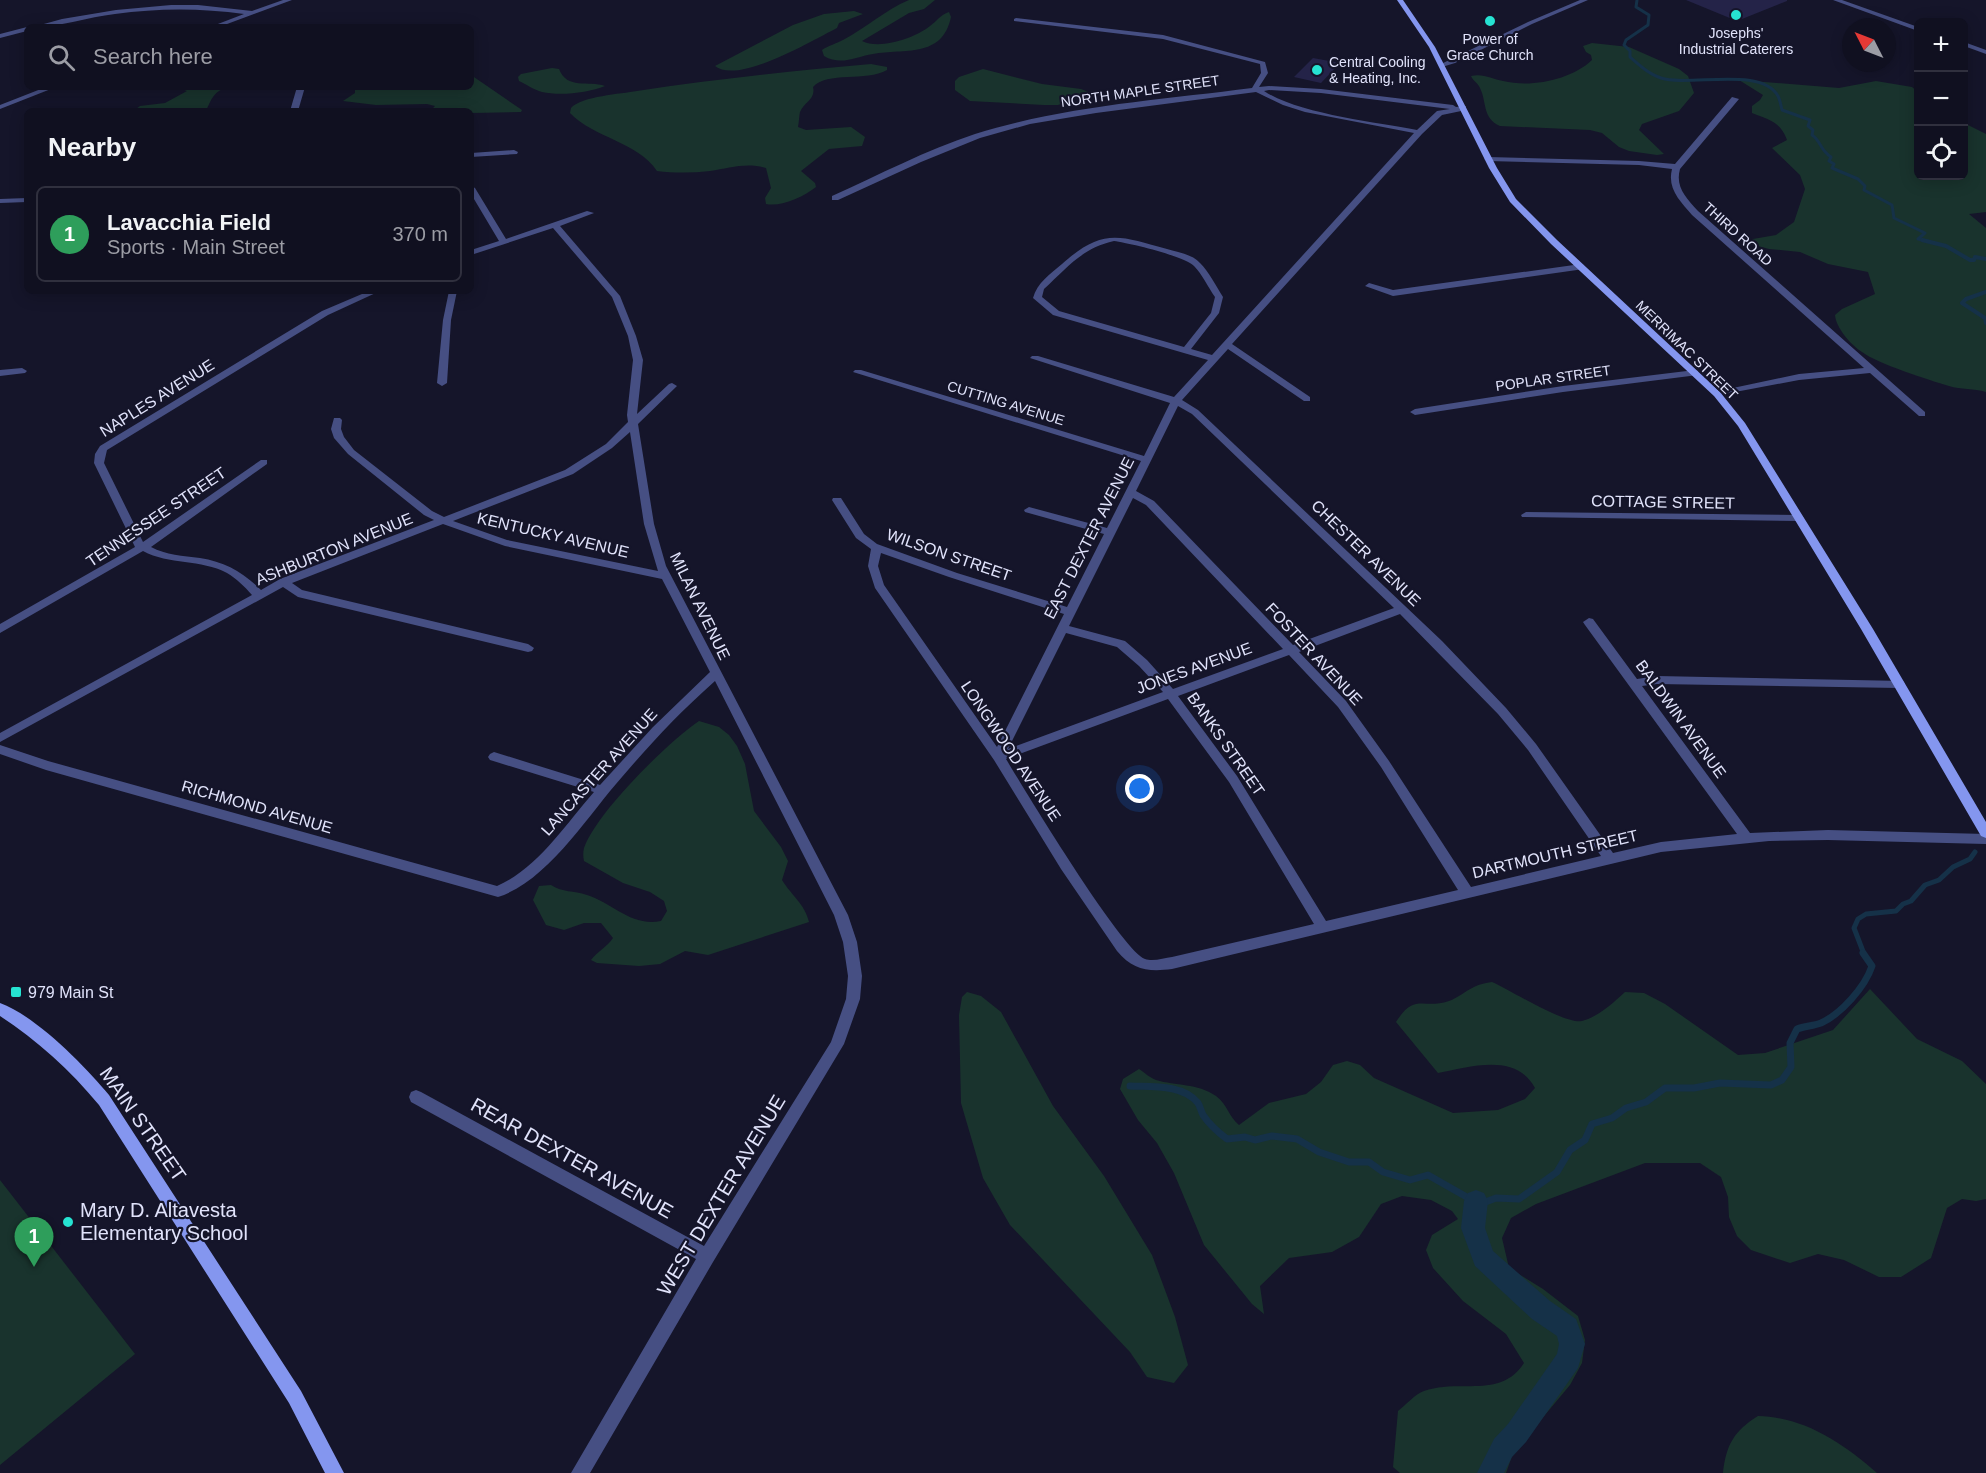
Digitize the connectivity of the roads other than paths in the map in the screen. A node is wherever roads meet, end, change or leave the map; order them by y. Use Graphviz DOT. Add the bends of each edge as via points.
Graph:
graph roads {
  1 [pos="289,0"];
  2 [pos="1400,0"];
  3 [pos="1585,0"];
  4 [pos="1836,0"];
  5 [pos="253,13"];
  6 [pos="1016,20"];
  7 [pos="51,24"];
  8 [pos="222,24"];
  9 [pos="1914,28"];
  10 [pos="24,30"];
  11 [pos="0,36"];
  12 [pos="1968,45"];
  13 [pos="1986,52"];
  14 [pos="1442,65"];
  15 [pos="1256,88"];
  16 [pos="44,90"];
  17 [pos="300,90"];
  18 [pos="1735,99"];
  19 [pos="0,107"];
  20 [pos="295,108"];
  21 [pos="1463,108"];
  22 [pos="1419,132"];
  23 [pos="514,152"];
  24 [pos="474,155"];
  25 [pos="1488,159"];
  26 [pos="1677,167"];
  27 [pos="474,193"];
  28 [pos="835,198"];
  29 [pos="24,200"];
  30 [pos="0,201"];
  31 [pos="590,213"];
  32 [pos="555,225"];
  33 [pos="503,241"];
  34 [pos="474,252"];
  35 [pos="1581,267"];
  36 [pos="1369,286"];
  37 [pos="369,294"];
  38 [pos="452,294"];
  39 [pos="1226,344"];
  40 [pos="1186,350"];
  41 [pos="1035,358"];
  42 [pos="1212,358"];
  43 [pos="1871,370"];
  44 [pos="22,371"];
  45 [pos="858,372"];
  46 [pos="0,373"];
  47 [pos="1695,373"];
  48 [pos="442,384"];
  49 [pos="672,386"];
  50 [pos="1717,394"];
  51 [pos="1307,399"];
  52 [pos="1176,401"];
  53 [pos="1415,412"];
  54 [pos="1922,414"];
  55 [pos="337,420"];
  56 [pos="634,423"];
  57 [pos="1147,460"];
  58 [pos="264,462"];
  59 [pos="1130,492"];
  60 [pos="837,500"];
  61 [pos="1029,510"];
  62 [pos="1526,515"];
  63 [pos="1799,518"];
  64 [pos="444,521"];
  65 [pos="1109,532"];
  66 [pos="142,548"];
  67 [pos="877,548"];
  68 [pos="666,576"];
  69 [pos="284,582"];
  70 [pos="259,595"];
  71 [pos="1401,610"];
  72 [pos="1071,612"];
  73 [pos="1589,622"];
  74 [pos="1062,628"];
  75 [pos="0,629"];
  76 [pos="528,648"];
  77 [pos="1290,651"];
  78 [pos="715,674"];
  79 [pos="1635,683"];
  80 [pos="1899,684"];
  81 [pos="1170,693"];
  82 [pos="0,738"];
  83 [pos="0,749"];
  84 [pos="494,757"];
  85 [pos="998,757"];
  86 [pos="603,790"];
  87 [pos="1986,833"];
  88 [pos="1746,837"];
  89 [pos="1986,839"];
  90 [pos="1609,858"];
  91 [pos="505,890"];
  92 [pos="1467,892"];
  93 [pos="845,926"];
  94 [pos="1322,926"];
  95 [pos="1140,964"];
  96 [pos="0,1009"];
  97 [pos="416,1097"];
  98 [pos="708,1256"];
  99 [pos="335,1473"];
  100 [pos="580,1473"];
  1 -- 5 [label="street"];
  2 -- 14 [label="main road, MERRIMAC STREET"];
  3 -- 14 [label="street"];
  4 -- 9 [label="street"];
  5 -- 7 [label="street" via="169,7 110,12"];
  5 -- 8 [label="street"];
  6 -- 15 [label="street" via="1163,37 1263,63 1265,75"];
  10 -- 11 [label="street"];
  12 -- 13 [label="street"];
  14 -- 21 [label="main road, MERRIMAC STREET"];
  15 -- 21 [label="street, NORTH MAPLE STREET" via="1298,89"];
  15 -- 22 [label="street" via="1284,103"];
  15 -- 28 [label="street, NORTH MAPLE STREET" via="1010,126 942,149"];
  16 -- 19 [label="street"];
  17 -- 20 [label="street"];
  18 -- 26 [label="street"];
  21 -- 22 [label="street" via="1440,113"];
  21 -- 25 [label="main road, MERRIMAC STREET"];
  22 -- 39 [label="street, EAST DEXTER AVENUE"];
  23 -- 24 [label="street"];
  25 -- 26 [label="street"];
  25 -- 35 [label="main road, MERRIMAC STREET" via="1513,200"];
  26 -- 43 [label="street, THIRD ROAD" via="1675,189 1684,202"];
  27 -- 33 [label="street"];
  29 -- 30 [label="street"];
  31 -- 32 [label="street"];
  32 -- 33 [label="street"];
  32 -- 56 [label="street, MILAN AVENUE" via="604,280 621,307 638,360 632,403"];
  33 -- 34 [label="street"];
  35 -- 36 [label="street" via="1396,293"];
  35 -- 47 [label="main road, MERRIMAC STREET"];
  37 -- 66 [label="street, NAPLES AVENUE" via="319,316 102,448 99,464"];
  38 -- 48 [label="street"];
  39 -- 42 [label="street, EAST DEXTER AVENUE"];
  39 -- 51 [label="street"];
  40 -- 40 [label="street" via="1056,313 1037,298 1040,288 1083,249 1106,240 1126,240 1182,255 1197,264 1219,297 1215,312"];
  40 -- 42 [label="street"];
  41 -- 52 [label="street, CHESTER AVENUE"];
  42 -- 52 [label="street, EAST DEXTER AVENUE"];
  43 -- 50 [label="street" via="1799,377"];
  43 -- 54 [label="street, THIRD ROAD"];
  44 -- 46 [label="street"];
  45 -- 57 [label="street, CUTTING AVENUE"];
  47 -- 50 [label="main road, MERRIMAC STREET"];
  47 -- 53 [label="street, POPLAR STREET"];
  49 -- 56 [label="street, ASHBURTON AVENUE"];
  50 -- 63 [label="main road, MERRIMAC STREET" via="1742,425"];
  52 -- 57 [label="street, EAST DEXTER AVENUE"];
  52 -- 71 [label="street, CHESTER AVENUE" via="1195,412"];
  55 -- 64 [label="street, KENTUCKY AVENUE" via="339,438 351,452 428,513"];
  56 -- 64 [label="street, ASHBURTON AVENUE" via="609,446 569,472"];
  56 -- 68 [label="street, MILAN AVENUE" via="649,524"];
  57 -- 59 [label="street, EAST DEXTER AVENUE"];
  58 -- 66 [label="street, TENNESSEE STREET"];
  59 -- 65 [label="street, EAST DEXTER AVENUE"];
  59 -- 77 [label="street, FOSTER AVENUE" via="1150,503"];
  60 -- 67 [label="street, WILSON STREET" via="860,536"];
  61 -- 65 [label="street"];
  62 -- 63 [label="street, COTTAGE STREET"];
  63 -- 80 [label="main road, MERRIMAC STREET"];
  64 -- 68 [label="street, KENTUCKY AVENUE" via="505,543"];
  64 -- 69 [label="street, ASHBURTON AVENUE"];
  65 -- 72 [label="street, EAST DEXTER AVENUE"];
  66 -- 70 [label="street" via="224,566 242,577"];
  66 -- 75 [label="street, TENNESSEE STREET"];
  67 -- 72 [label="street, WILSON STREET"];
  67 -- 85 [label="street, LONGWOOD AVENUE" via="873,566 879,585"];
  68 -- 78 [label="street, MILAN AVENUE"];
  69 -- 70 [label="street, ASHBURTON AVENUE"];
  69 -- 76 [label="street" via="297,593"];
  70 -- 82 [label="street, ASHBURTON AVENUE"];
  71 -- 77 [label="street, JONES AVENUE"];
  71 -- 90 [label="street, CHESTER AVENUE" via="1517,729"];
  72 -- 74 [label="street, EAST DEXTER AVENUE"];
  73 -- 79 [label="street, BALDWIN AVENUE"];
  74 -- 81 [label="street, BANKS STREET" via="1121,644"];
  74 -- 85 [label="street, EAST DEXTER AVENUE"];
  77 -- 81 [label="street, JONES AVENUE"];
  77 -- 92 [label="street, FOSTER AVENUE" via="1352,718"];
  78 -- 86 [label="street, LANCASTER AVENUE" via="660,726"];
  78 -- 93 [label="street, MILAN AVENUE"];
  79 -- 80 [label="street" via="1657,680"];
  79 -- 88 [label="street, BALDWIN AVENUE"];
  80 -- 87 [label="main road, MERRIMAC STREET"];
  81 -- 85 [label="street, JONES AVENUE"];
  81 -- 94 [label="street, BANKS STREET" via="1233,779"];
  83 -- 91 [label="street, RICHMOND AVENUE" via="492,891"];
  84 -- 86 [label="street"];
  85 -- 95 [label="street, LONGWOOD AVENUE" via="1122,947"];
  86 -- 91 [label="street, LANCASTER AVENUE" via="537,866"];
  88 -- 89 [label="street, DARTMOUTH STREET"];
  88 -- 90 [label="street, DARTMOUTH STREET"];
  90 -- 92 [label="street, DARTMOUTH STREET"];
  92 -- 94 [label="street, DARTMOUTH STREET"];
  93 -- 98 [label="street, WEST DEXTER AVENUE" via="853,958 854,987 837,1044"];
  94 -- 95 [label="street, DARTMOUTH STREET" via="1172,963"];
  96 -- 99 [label="main road, MAIN STREET" via="65,1056 104,1100 295,1397"];
  97 -- 98 [label="street, REAR DEXTER AVENUE"];
  98 -- 100 [label="street, WEST DEXTER AVENUE"];
}
